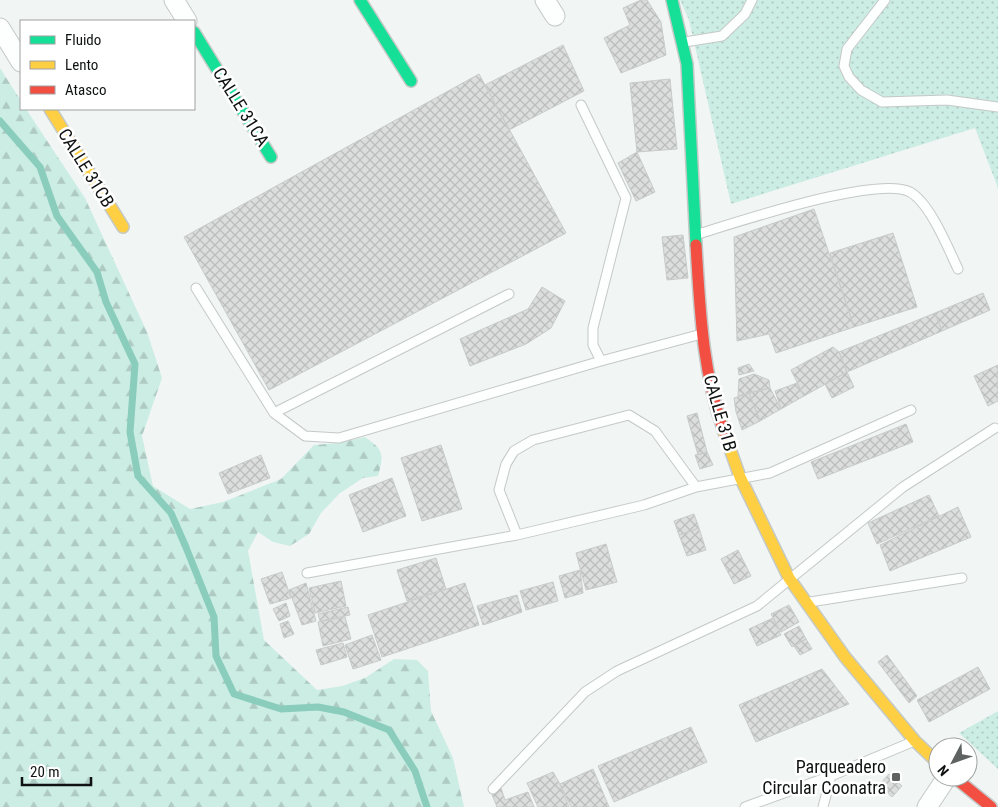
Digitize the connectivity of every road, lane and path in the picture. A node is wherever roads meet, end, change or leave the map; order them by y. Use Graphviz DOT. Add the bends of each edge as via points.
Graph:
graph roads {
  1 [pos="174,0"];
  2 [pos="360,0"];
  3 [pos="672,0"];
  4 [pos="752,0"];
  5 [pos="885,0"];
  6 [pos="186,20"];
  7 [pos="0,28"];
  8 [pos="195,34"];
  9 [pos="682,42"];
  10 [pos="20,60"];
  11 [pos="411,81"];
  12 [pos="581,104"];
  13 [pos="998,107"];
  14 [pos="51,110"];
  15 [pos="271,157"];
  16 [pos="123,227"];
  17 [pos="696,234"];
  18 [pos="958,269"];
  19 [pos="196,288"];
  20 [pos="509,294"];
  21 [pos="701,335"];
  22 [pos="600,361"];
  23 [pos="911,410"];
  24 [pos="274,413"];
  25 [pos="995,428"];
  26 [pos="740,477"];
  27 [pos="696,486"];
  28 [pos="517,534"];
  29 [pos="307,573"];
  30 [pos="789,578"];
  31 [pos="962,578"];
  32 [pos="807,602"];
  33 [pos="915,741"];
  34 [pos="928,753"];
  35 [pos="831,776"];
  36 [pos="940,787"];
  37 [pos="966,787"];
  38 [pos="493,789"];
  39 [pos="745,807"];
  40 [pos="823,807"];
  41 [pos="927,807"];
  42 [pos="991,807"];
  1 -- 6 [label="street"];
  2 -- 11 [label="street"];
  3 -- 9 [label="street, CALLE 31B"];
  4 -- 9 [label="lane" via="745,14 722,36"];
  5 -- 13 [label="lane" via="848,48 844,66 862,90 882,102 947,100"];
  7 -- 10 [label="street"];
  8 -- 15 [label="street, CALLE 31CA"];
  9 -- 17 [label="street, CALLE 31B" via="688,64"];
  12 -- 22 [label="lane" via="626,198 593,328 593,344"];
  14 -- 16 [label="street, CALLE 31CB"];
  17 -- 18 [label="lane" via="853,191 892,188 911,193 933,217"];
  17 -- 21 [label="street, CALLE 31B"];
  19 -- 24 [label="lane"];
  20 -- 24 [label="lane"];
  21 -- 22 [label="lane"];
  21 -- 26 [label="street, CALLE 31B" via="713,402"];
  22 -- 24 [label="lane" via="339,438 304,436"];
  23 -- 26 [label="lane" via="770,473"];
  25 -- 30 [label="lane" via="903,487"];
  26 -- 27 [label="lane"];
  26 -- 30 [label="street, CALLE 31B"];
  27 -- 28 [label="lane" via="644,505"];
  27 -- 28 [label="lane" via="655,432 629,415 533,440 514,451 506,464 499,490"];
  28 -- 29 [label="lane"];
  30 -- 32 [label="street, CALLE 31B"];
  30 -- 38 [label="lane" via="757,606 617,670 585,692"];
  31 -- 32 [label="lane"];
  32 -- 33 [label="street, CALLE 31B" via="845,657"];
  33 -- 34 [label="street, CALLE 31B"];
  33 -- 35 [label="lane"];
  35 -- 39 [label="lane"];
  35 -- 40 [label="lane"];
  36 -- 41 [label="street"];
  37 -- 42 [label="street"];
}
